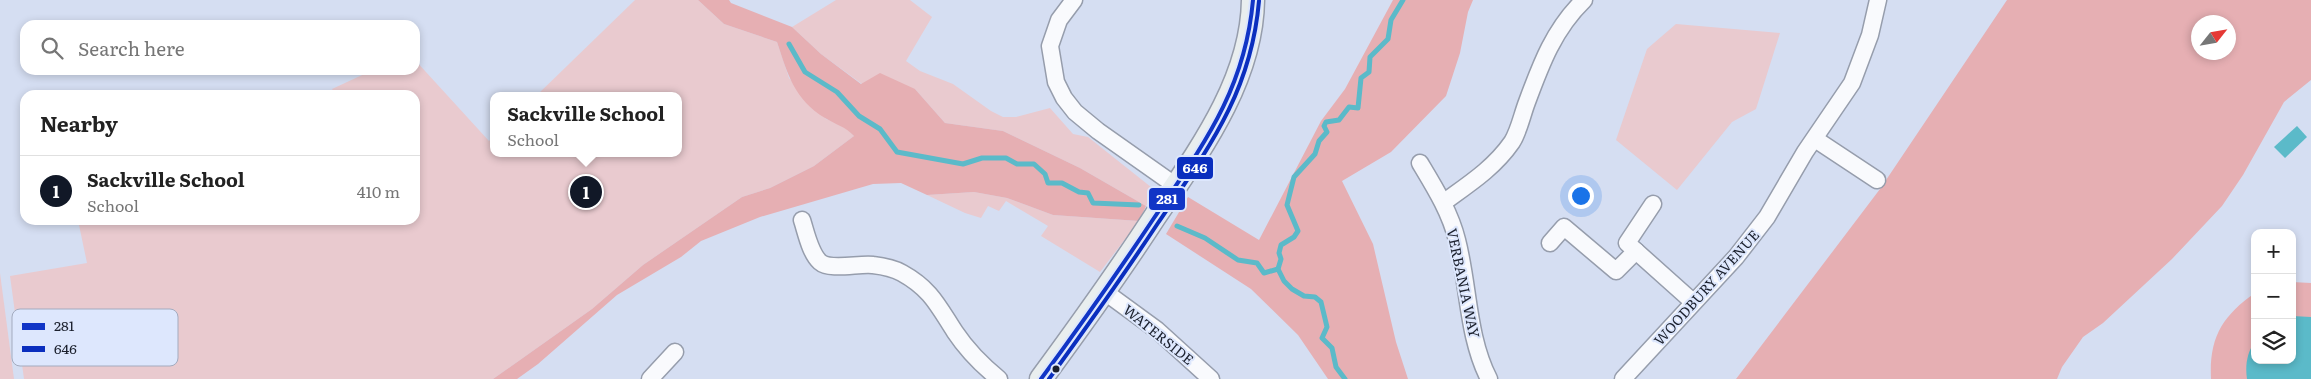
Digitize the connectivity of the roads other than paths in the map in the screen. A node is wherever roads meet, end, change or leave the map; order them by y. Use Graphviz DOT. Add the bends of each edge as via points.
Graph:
graph roads {
  1 [pos="1074,0"];
  2 [pos="1253,0"];
  3 [pos="1584,0"];
  4 [pos="1878,0"];
  5 [pos="1815,139"];
  6 [pos="1420,163"];
  7 [pos="1877,180"];
  8 [pos="1176,186"];
  9 [pos="1444,202"];
  10 [pos="1653,204"];
  11 [pos="802,220"];
  12 [pos="1550,243"];
  13 [pos="1636,251"];
  14 [pos="1105,292"];
  15 [pos="1693,302"];
  16 [pos="676,352"];
  17 [pos="650,379"];
  18 [pos="999,379"];
  19 [pos="1040,379"];
  20 [pos="1212,379"];
  21 [pos="1489,379"];
  22 [pos="1623,379"];
  1 -- 8 [label="street" via="1059,20 1050,46 1056,82 1064,98 1098,131"];
  2 -- 8 [label="street" via="1248,46 1234,82 1216,121"];
  3 -- 9 [label="street" via="1554,36 1513,140 1489,169"];
  4 -- 5 [label="street, WOODBURY AVENUE" via="1870,35 1852,83"];
  5 -- 7 [label="street"];
  5 -- 15 [label="street, WOODBURY AVENUE" via="1767,217 1736,257"];
  6 -- 9 [label="street, VERBANIA WAY"];
  8 -- 14 [label="street"];
  9 -- 21 [label="street, VERBANIA WAY" via="1457,240 1482,366"];
  10 -- 13 [label="street" via="1627,243"];
  11 -- 18 [label="street" via="814,253 821,262 830,266 874,265 900,272 920,284 934,297 962,341"];
  12 -- 13 [label="street" via="1564,227 1616,271"];
  13 -- 15 [label="street"];
  14 -- 19 [label="street"];
  14 -- 20 [label="street, WATERSIDE" via="1157,330"];
  15 -- 22 [label="street, WOODBURY AVENUE"];
  16 -- 17 [label="street"];
}
